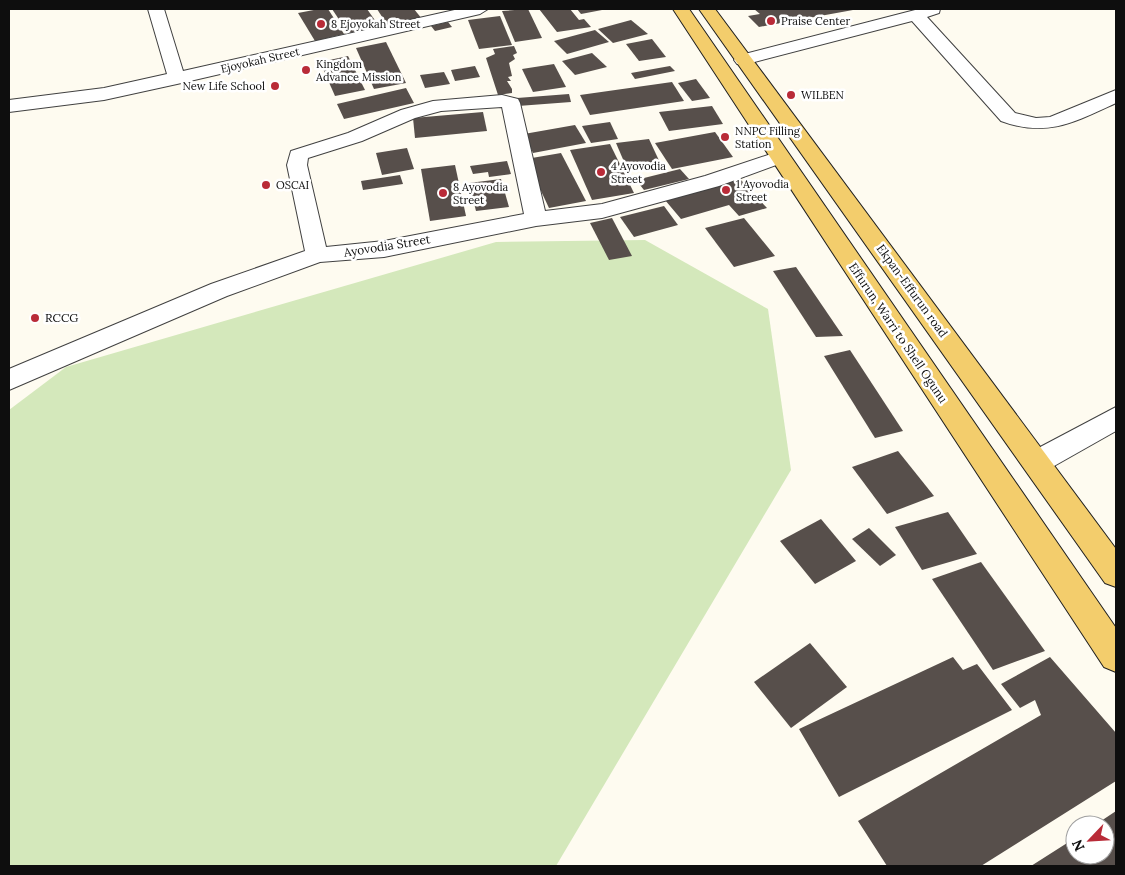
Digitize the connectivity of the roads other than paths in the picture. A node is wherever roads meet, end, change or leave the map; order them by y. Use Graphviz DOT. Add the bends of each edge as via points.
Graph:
graph roads {
  1 [pos="156,9"];
  2 [pos="480,9"];
  3 [pos="681,9"];
  4 [pos="707,9"];
  5 [pos="936,9"];
  6 [pos="916,15"];
  7 [pos="743,60"];
  8 [pos="178,79"];
  9 [pos="1116,96"];
  10 [pos="9,106"];
  11 [pos="780,157"];
  12 [pos="536,218"];
  13 [pos="317,255"];
  14 [pos="9,380"];
  15 [pos="1116,418"];
  16 [pos="1037,462"];
  17 [pos="1116,573"];
  18 [pos="1116,656"];
  1 -- 8 [label="street"];
  2 -- 8 [label="street, Ejoyokah Street"];
  3 -- 11 [label="main road, Effurun, Warri to Shell Ogunu"];
  4 -- 7 [label="main road, Ekpan-Effurun road"];
  5 -- 6 [label="street"];
  6 -- 7 [label="street"];
  6 -- 9 [label="street" via="1008,117 1020,122 1032,126 1054,123"];
  7 -- 16 [label="main road, Ekpan-Effurun road"];
  8 -- 10 [label="street, Ejoyokah Street" via="104,94"];
  11 -- 12 [label="street, Ayovodia Street" via="712,181 602,211"];
  11 -- 18 [label="main road, Effurun, Warri to Shell Ogunu"];
  12 -- 13 [label="street, Ayovodia Street" via="384,249"];
  12 -- 13 [label="street" via="511,104 502,101 440,105 298,155 297,165"];
  13 -- 14 [label="street, Ayovodia Street" via="219,290"];
  15 -- 16 [label="street"];
  16 -- 17 [label="main road, Ekpan-Effurun road"];
}
